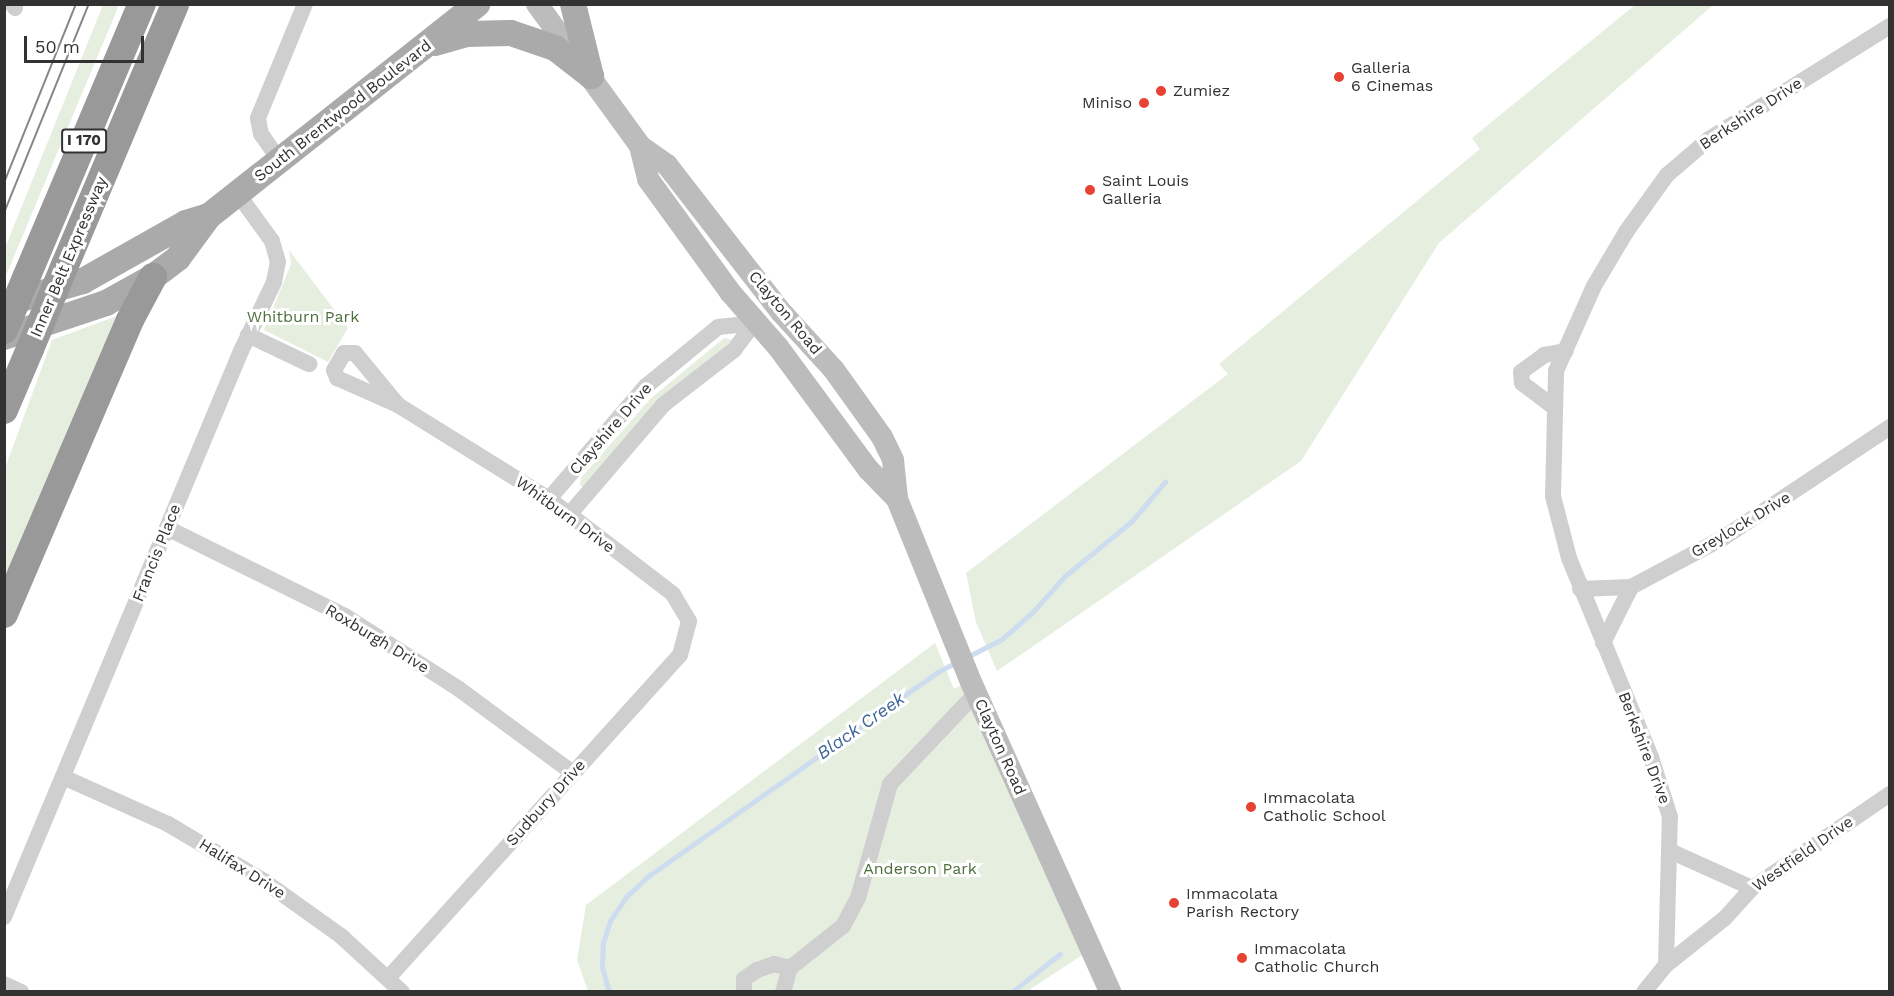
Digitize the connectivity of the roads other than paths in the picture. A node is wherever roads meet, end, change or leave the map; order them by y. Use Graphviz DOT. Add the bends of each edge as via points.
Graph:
graph roads {
  1 [pos="142,4"];
  2 [pos="175,4"];
  3 [pos="305,4"];
  4 [pos="477,4"];
  5 [pos="537,4"];
  6 [pos="573,4"];
  7 [pos="1890,26"];
  8 [pos="421,49"];
  9 [pos="591,76"];
  10 [pos="640,146"];
  11 [pos="280,161"];
  12 [pos="238,194"];
  13 [pos="209,216"];
  14 [pos="153,277"];
  15 [pos="4,304"];
  16 [pos="753,322"];
  17 [pos="4,330"];
  18 [pos="248,335"];
  19 [pos="4,337"];
  20 [pos="1566,351"];
  21 [pos="309,364"];
  22 [pos="398,405"];
  23 [pos="1555,408"];
  24 [pos="4,410"];
  25 [pos="1890,427"];
  26 [pos="549,499"];
  27 [pos="897,499"];
  28 [pos="568,516"];
  29 [pos="167,528"];
  30 [pos="1631,587"];
  31 [pos="1580,589"];
  32 [pos="4,614"];
  33 [pos="688,621"];
  34 [pos="1603,643"];
  35 [pos="974,688"];
  36 [pos="573,773"];
  37 [pos="63,777"];
  38 [pos="1890,794"];
  39 [pos="1670,851"];
  40 [pos="1752,888"];
  41 [pos="4,917"];
  42 [pos="1666,965"];
  43 [pos="790,968"];
  44 [pos="388,977"];
  45 [pos="4,984"];
  46 [pos="21,992"];
  47 [pos="402,992"];
  48 [pos="744,992"];
  49 [pos="783,992"];
  50 [pos="1110,992"];
  51 [pos="1644,992"];
  1 -- 17 [label="highway, Inner Belt Expressway / I 170, bridge"];
  2 -- 24 [label="highway, Inner Belt Expressway / I 170, bridge"];
  3 -- 11 [label="street" via="258,118 261,134"];
  4 -- 8 [label="main road, South Brentwood Boulevard"];
  5 -- 9 [label="main road, Clayton Road"];
  6 -- 9 [label="main road"];
  7 -- 20 [label="street, Berkshire Drive" via="1709,139 1667,175 1594,286"];
  8 -- 9 [label="main road" via="466,34 511,33 555,48"];
  8 -- 11 [label="main road, South Brentwood Boulevard"];
  9 -- 10 [label="main road, Clayton Road"];
  10 -- 16 [label="main road, Clayton Road" via="648,179"];
  10 -- 27 [label="main road, Clayton Road" via="667,165 782,313 841,380 882,437 893,460"];
  11 -- 12 [label="main road, South Brentwood Boulevard"];
  12 -- 13 [label="main road, South Brentwood Boulevard"];
  12 -- 18 [label="street, Francis Place" via="272,241 278,262 274,282"];
  13 -- 14 [label="main road, South Brentwood Boulevard" via="178,258"];
  13 -- 15 [label="main road, South Brentwood Boulevard" via="177,228 83,281"];
  14 -- 19 [label="main road, South Brentwood Boulevard" via="106,303"];
  14 -- 32 [label="highway" via="130,320"];
  16 -- 26 [label="street, Clayshire Drive" via="718,327 645,387"];
  16 -- 27 [label="main road, Clayton Road" via="791,364 868,469"];
  16 -- 28 [label="street, Clayshire Drive" via="734,350 663,405"];
  18 -- 21 [label="street"];
  18 -- 29 [label="street, Francis Place"];
  20 -- 23 [label="street, Berkshire Drive" via="1556,371"];
  20 -- 23 [label="street" via="1544,355 1521,372 1522,383"];
  22 -- 22 [label="street, Whitburn Drive" via="337,378 334,370 344,353 355,353"];
  22 -- 26 [label="street, Whitburn Drive"];
  23 -- 31 [label="street, Berkshire Drive" via="1554,496"];
  25 -- 30 [label="street, Greylock Drive" via="1723,538"];
  26 -- 28 [label="street, Whitburn Drive"];
  27 -- 35 [label="main road, Clayton Road"];
  28 -- 33 [label="street, Whitburn Drive" via="673,594"];
  29 -- 36 [label="street, Roxburgh Drive" via="345,616 459,689"];
  29 -- 37 [label="street, Francis Place"];
  30 -- 31 [label="street, Greylock Drive"];
  30 -- 34 [label="street"];
  31 -- 34 [label="street, Berkshire Drive"];
  33 -- 36 [label="street, Sudbury Drive" via="680,655"];
  34 -- 39 [label="street, Berkshire Drive" via="1651,757 1670,818"];
  35 -- 43 [label="street" via="890,784 861,892 843,926"];
  35 -- 50 [label="main road, Clayton Road"];
  36 -- 44 [label="street, Sudbury Drive"];
  37 -- 41 [label="street, Francis Place"];
  37 -- 44 [label="street, Halifax Drive" via="168,824 264,881 341,936"];
  38 -- 40 [label="street, Westfield Drive"];
  39 -- 40 [label="street"];
  39 -- 42 [label="street, Berkshire Drive"];
  40 -- 42 [label="street, Westfield Drive" via="1725,918"];
  42 -- 51 [label="street"];
  43 -- 48 [label="street" via="774,964 757,970 744,979"];
  43 -- 49 [label="street"];
  44 -- 47 [label="street, Halifax Drive"];
  45 -- 46 [label="street"];
}
